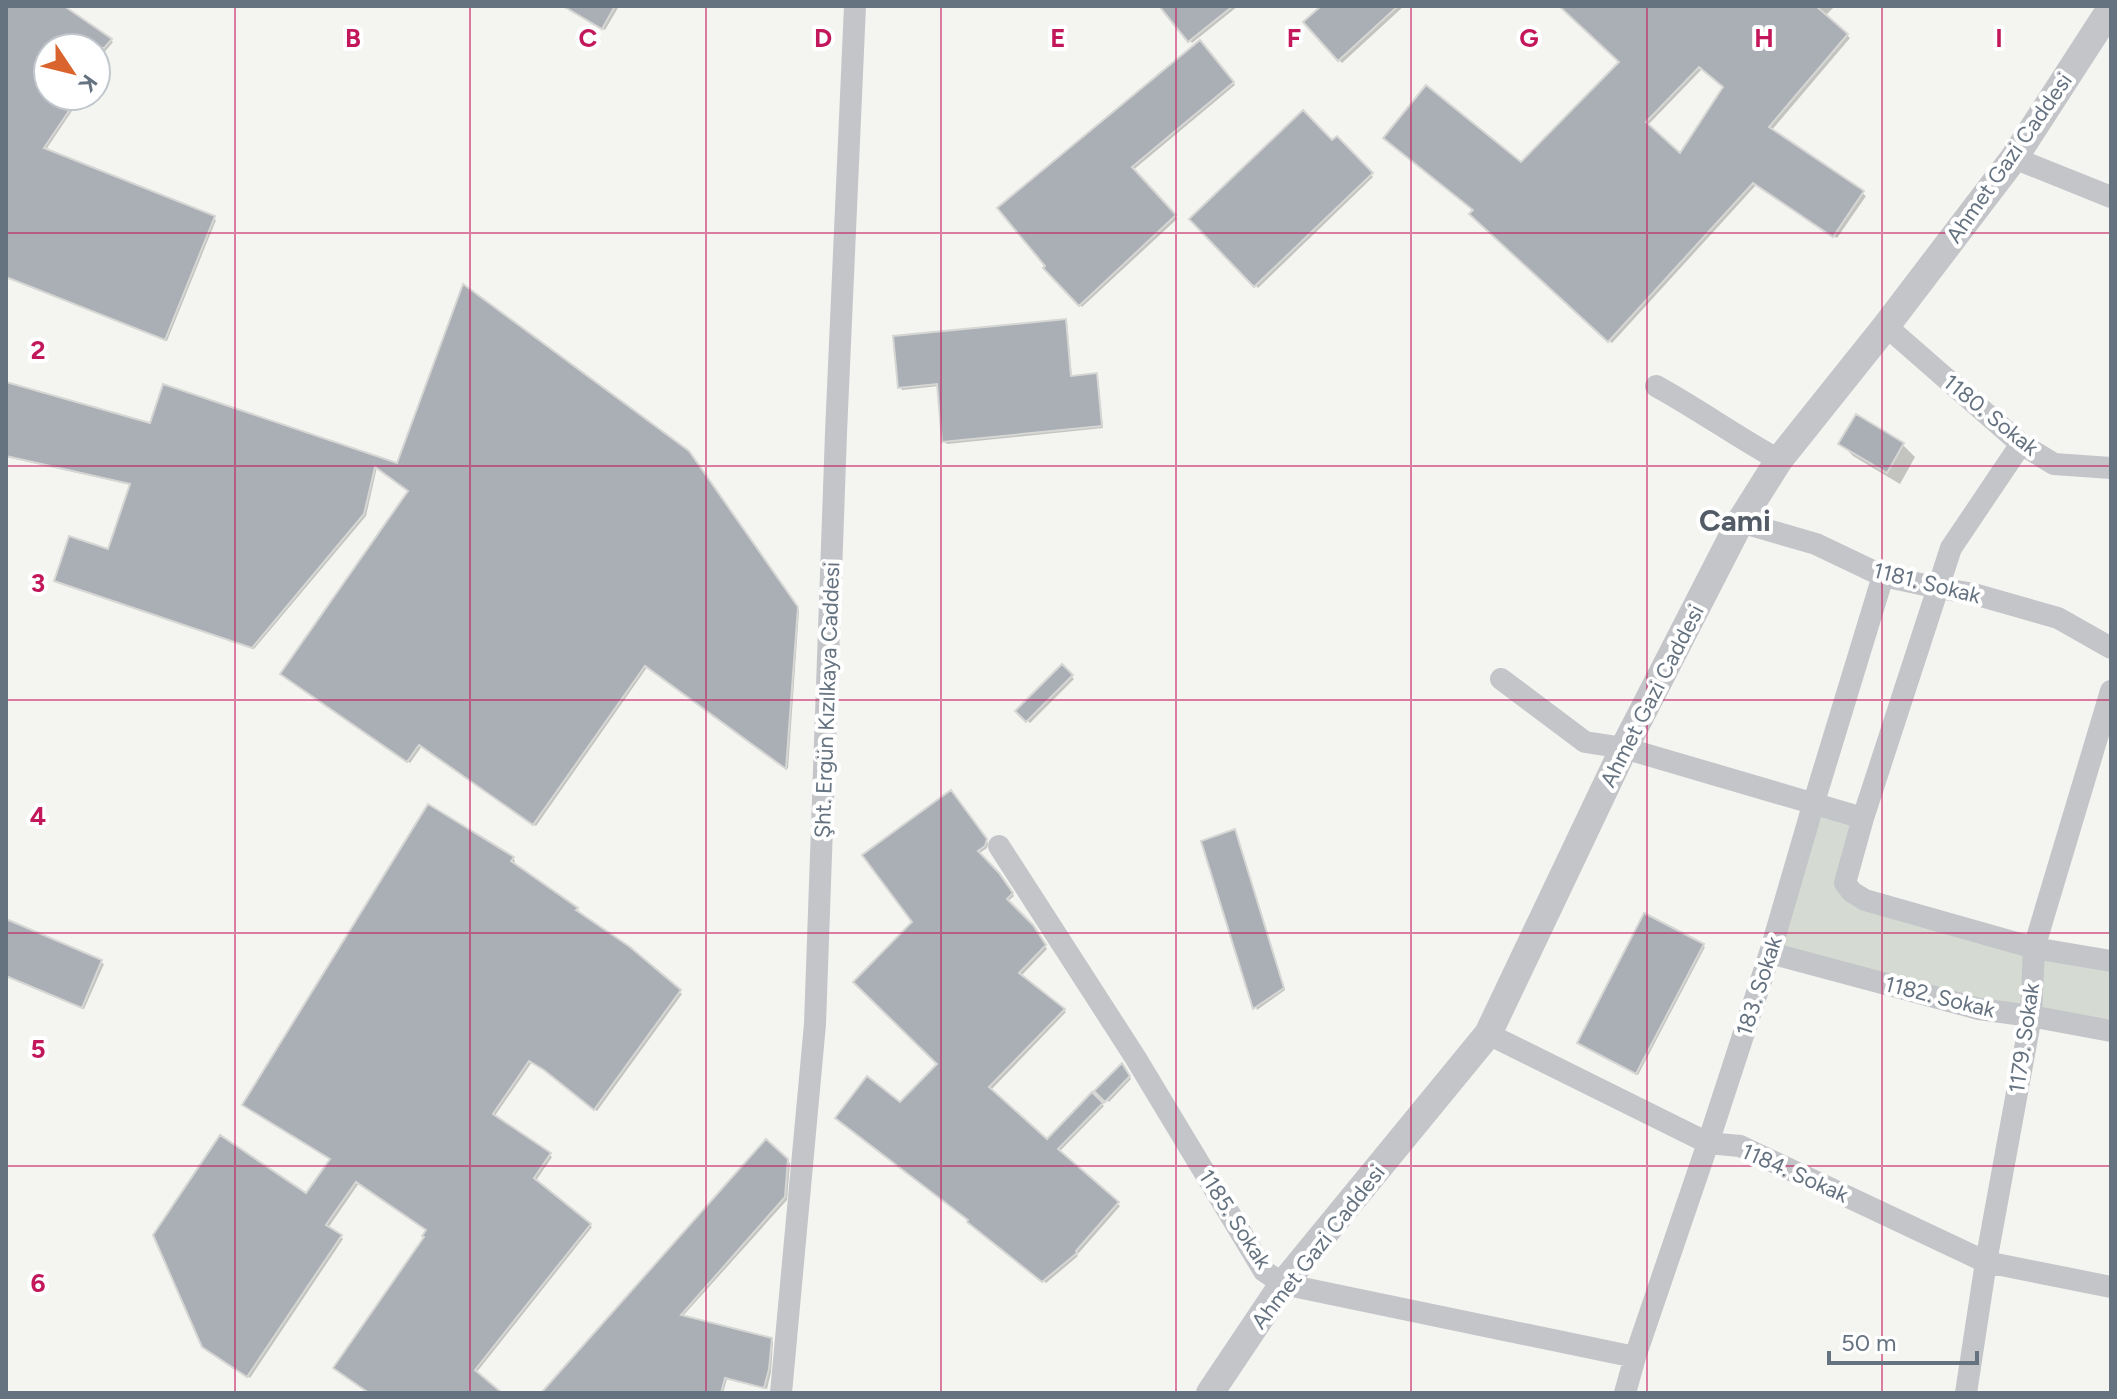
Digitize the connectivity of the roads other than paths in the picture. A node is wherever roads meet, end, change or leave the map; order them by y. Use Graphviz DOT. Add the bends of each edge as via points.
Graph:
graph roads {
  1 [pos="855,6"];
  2 [pos="2111,8"];
  3 [pos="2014,158"];
  4 [pos="2111,197"];
  5 [pos="1886,326"];
  6 [pos="1656,386"];
  7 [pos="2021,444"];
  8 [pos="1779,460"];
  9 [pos="2111,468"];
  10 [pos="1740,522"];
  11 [pos="1883,576"];
  12 [pos="1939,588"];
  13 [pos="2111,648"];
  14 [pos="1501,679"];
  15 [pos="2111,691"];
  16 [pos="1624,748"];
  17 [pos="1814,802"];
  18 [pos="1863,818"];
  19 [pos="999,846"];
  20 [pos="2034,948"];
  21 [pos="1770,953"];
  22 [pos="2111,961"];
  23 [pos="2031,1016"];
  24 [pos="2111,1031"];
  25 [pos="1488,1034"];
  26 [pos="1708,1143"];
  27 [pos="1986,1262"];
  28 [pos="1283,1284"];
  29 [pos="2111,1287"];
  30 [pos="1635,1357"];
  31 [pos="781,1393"];
  32 [pos="1210,1393"];
  33 [pos="1625,1393"];
  34 [pos="1966,1393"];
  1 -- 31 [label="street, Şht. Ergün Kızılkaya Caddesi" via="815,1024"];
  2 -- 3 [label="street, Ahmet Gazi Caddesi"];
  3 -- 4 [label="street"];
  3 -- 5 [label="street, Ahmet Gazi Caddesi"];
  5 -- 7 [label="street, 1180. Sokak"];
  5 -- 8 [label="street, Ahmet Gazi Caddesi"];
  6 -- 8 [label="street"];
  7 -- 9 [label="street, 1180. Sokak" via="2054,464"];
  7 -- 12 [label="street" via="1951,548"];
  8 -- 10 [label="street, Ahmet Gazi Caddesi"];
  10 -- 11 [label="street, 1181. Sokak" via="1816,544"];
  10 -- 16 [label="street, Ahmet Gazi Caddesi"];
  11 -- 12 [label="street, 1181. Sokak"];
  11 -- 17 [label="street, 183. Sokak"];
  12 -- 13 [label="street, 1181. Sokak" via="2058,618"];
  12 -- 18 [label="street"];
  14 -- 16 [label="street" via="1585,742"];
  15 -- 20 [label="street, 1179. Sokak"];
  16 -- 17 [label="street"];
  16 -- 25 [label="street, Ahmet Gazi Caddesi"];
  17 -- 18 [label="street"];
  17 -- 21 [label="street, 183. Sokak"];
  18 -- 20 [label="street" via="1845,883 1852,892"];
  19 -- 28 [label="street, 1185. Sokak" via="1264,1271"];
  20 -- 22 [label="street"];
  20 -- 23 [label="street, 1179. Sokak"];
  21 -- 23 [label="street, 1182. Sokak" via="1979,1009"];
  21 -- 26 [label="street, 183. Sokak"];
  23 -- 24 [label="street, 1182. Sokak"];
  23 -- 27 [label="street, 1179. Sokak"];
  25 -- 26 [label="street, 1184. Sokak"];
  25 -- 28 [label="street, Ahmet Gazi Caddesi"];
  26 -- 27 [label="street, 1184. Sokak" via="1740,1146"];
  26 -- 30 [label="street, 183. Sokak"];
  27 -- 29 [label="street, 1184. Sokak"];
  27 -- 34 [label="street, 1179. Sokak"];
  28 -- 30 [label="street, 1185. Sokak"];
  28 -- 32 [label="street, Ahmet Gazi Caddesi"];
  30 -- 33 [label="street, 183. Sokak"];
}
